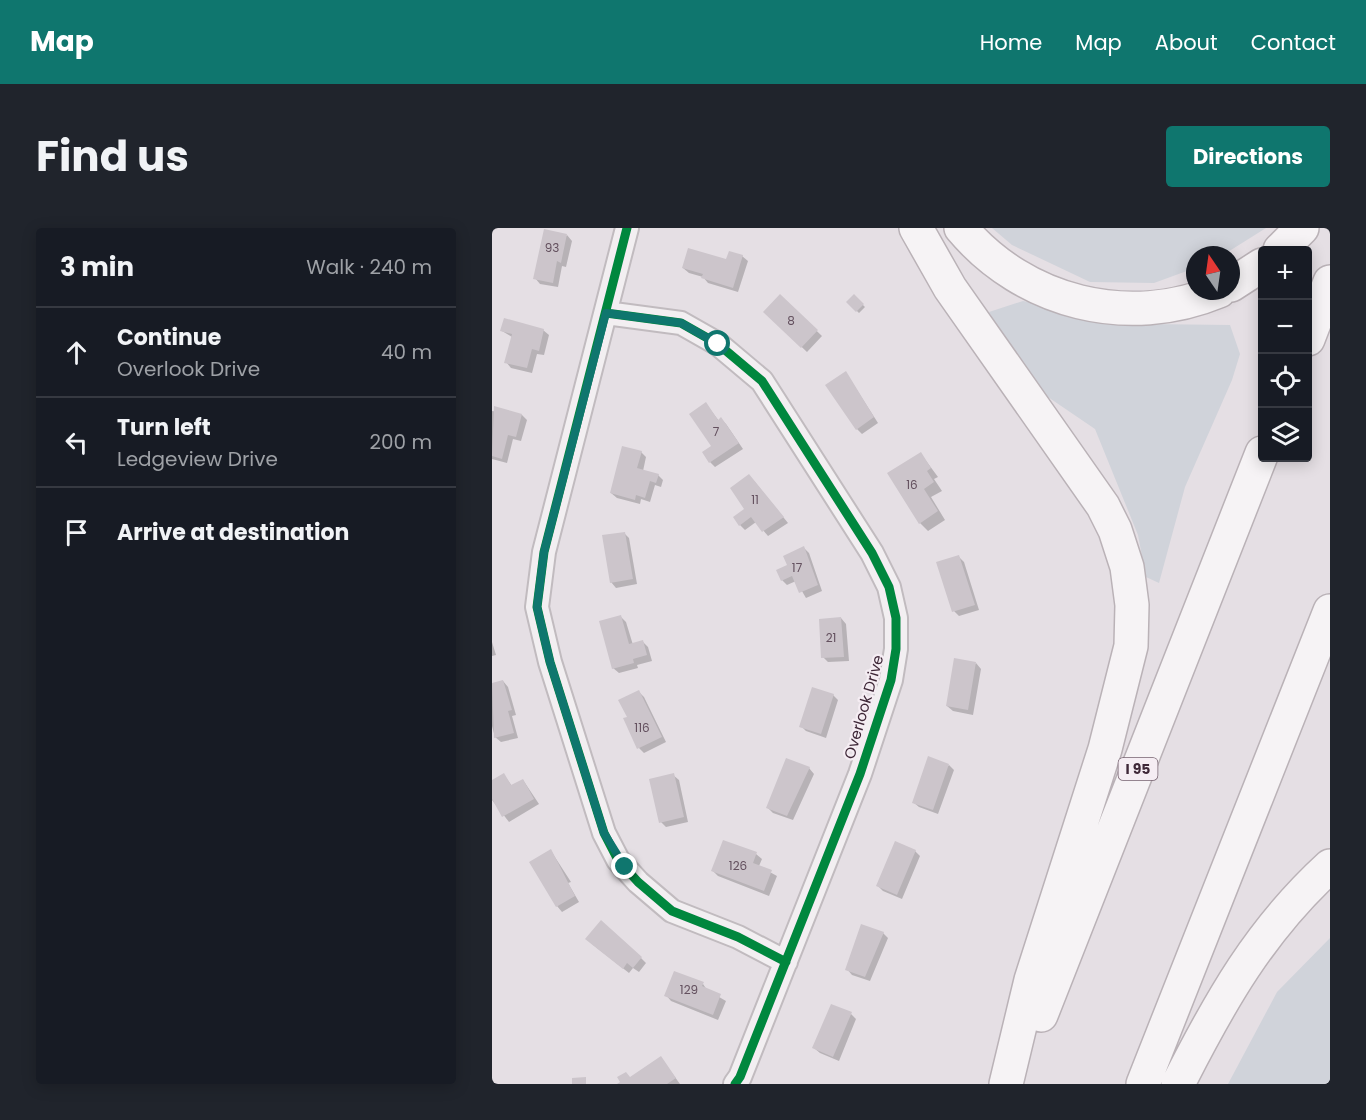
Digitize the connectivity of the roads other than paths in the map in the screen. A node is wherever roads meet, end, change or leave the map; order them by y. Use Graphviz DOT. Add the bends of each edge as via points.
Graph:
graph roads {
  1 [pos="627,228"];
  2 [pos="916,228"];
  3 [pos="961,228"];
  4 [pos="1302,228"];
  5 [pos="1284,246"];
  6 [pos="1258,268"];
  7 [pos="1240,279"];
  8 [pos="1330,282"];
  9 [pos="1193,300"];
  10 [pos="606,313"];
  11 [pos="1312,329"];
  12 [pos="1259,462"];
  13 [pos="1330,611"];
  14 [pos="1330,866"];
  15 [pos="786,962"];
  16 [pos="735,1084"];
  17 [pos="1006,1084"];
  18 [pos="1014,1084"];
  19 [pos="1143,1084"];
  20 [pos="1178,1084"];
  1 -- 10 [label="street"];
  2 -- 17 [label="highway" via="950,288 1103,506 1120,542 1132,598 1131,646 1121,690 1031,980"];
  3 -- 9 [label="highway" via="1010,273 1071,300 1123,309 1158,308"];
  4 -- 5 [label="highway"];
  6 -- 7 [label="highway"];
  8 -- 11 [label="highway"];
  10 -- 15 [label="street" via="544,552 537,607 550,662 604,833 618,860 672,912 738,937"];
  10 -- 15 [label="street, Overlook Drive" via="681,323 718,344 762,381 889,586 896,618 891,680 860,774"];
  12 -- 18 [label="highway, I 95"];
  13 -- 19 [label="highway"];
  14 -- 20 [label="highway" via="1289,906 1251,954"];
  15 -- 16 [label="street, Overlook Drive"];
}
